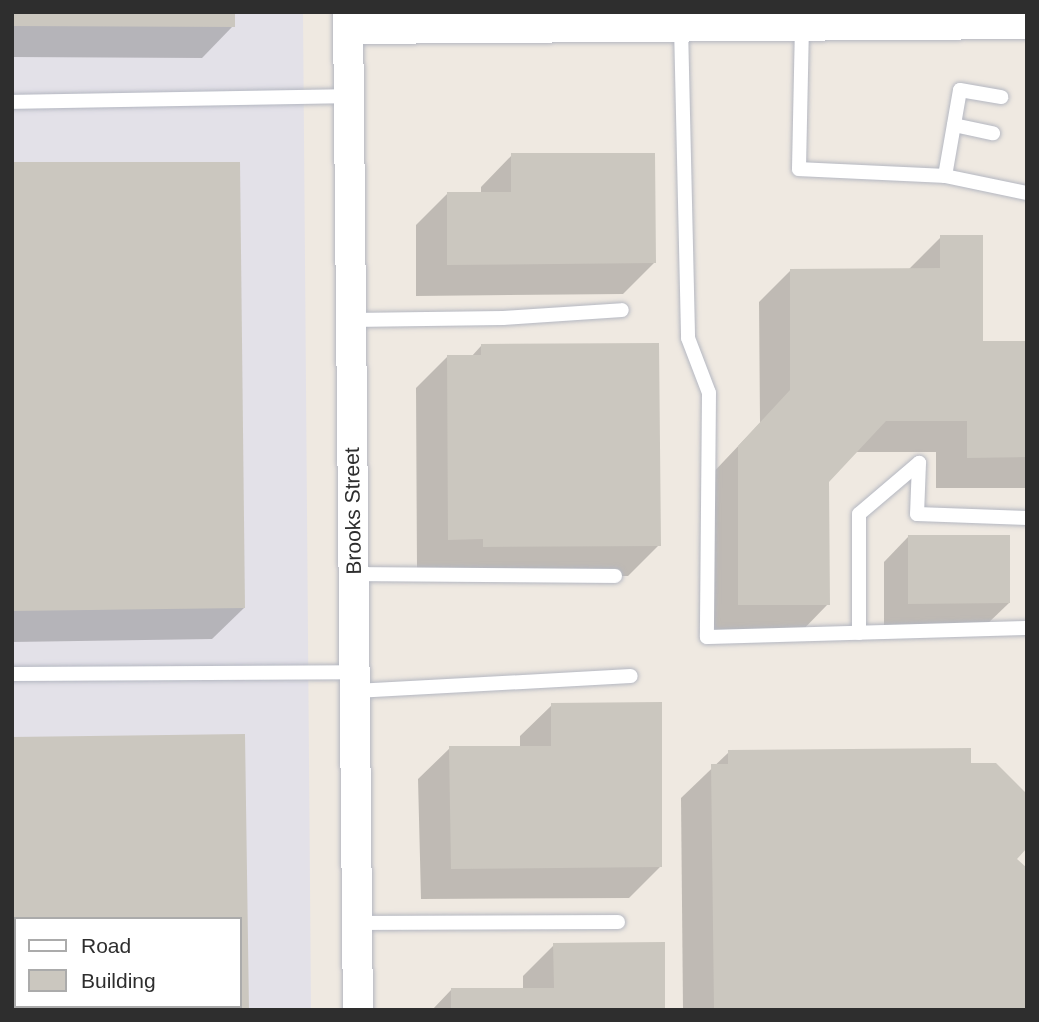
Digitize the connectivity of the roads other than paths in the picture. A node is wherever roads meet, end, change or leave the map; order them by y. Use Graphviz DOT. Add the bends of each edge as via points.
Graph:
graph roads {
  1 [pos="711,19"];
  2 [pos="882,19"];
  3 [pos="348,21"];
  4 [pos="1027,24"];
  5 [pos="802,25"];
  6 [pos="681,26"];
  7 [pos="349,96"];
  8 [pos="1002,96"];
  9 [pos="12,102"];
  10 [pos="954,125"];
  11 [pos="993,133"];
  12 [pos="945,176"];
  13 [pos="1027,193"];
  14 [pos="622,310"];
  15 [pos="351,320"];
  16 [pos="1027,517"];
  17 [pos="353,573"];
  18 [pos="615,576"];
  19 [pos="1027,628"];
  20 [pos="859,633"];
  21 [pos="12,674"];
  22 [pos="631,676"];
  23 [pos="354,681"];
  24 [pos="618,922"];
  25 [pos="357,923"];
  26 [pos="358,1010"];
  1 -- 5 [label="street"];
  1 -- 6 [label="street"];
  2 -- 4 [label="street"];
  2 -- 5 [label="street"];
  3 -- 6 [label="street"];
  3 -- 7 [label="street, Brooks Street"];
  5 -- 12 [label="lane" via="799,169"];
  6 -- 20 [label="lane" via="688,338 709,393 707,637"];
  7 -- 9 [label="lane"];
  7 -- 15 [label="street, Brooks Street"];
  8 -- 10 [label="lane" via="960,90"];
  10 -- 11 [label="lane"];
  10 -- 12 [label="lane"];
  12 -- 13 [label="lane"];
  14 -- 15 [label="lane" via="503,318"];
  15 -- 17 [label="street, Brooks Street"];
  16 -- 20 [label="lane" via="917,514 919,463 859,514"];
  17 -- 18 [label="lane"];
  17 -- 23 [label="street, Brooks Street"];
  19 -- 20 [label="lane"];
  21 -- 23 [label="lane"];
  22 -- 23 [label="lane"];
  23 -- 25 [label="street, Brooks Street"];
  24 -- 25 [label="lane"];
  25 -- 26 [label="street, Brooks Street"];
}
